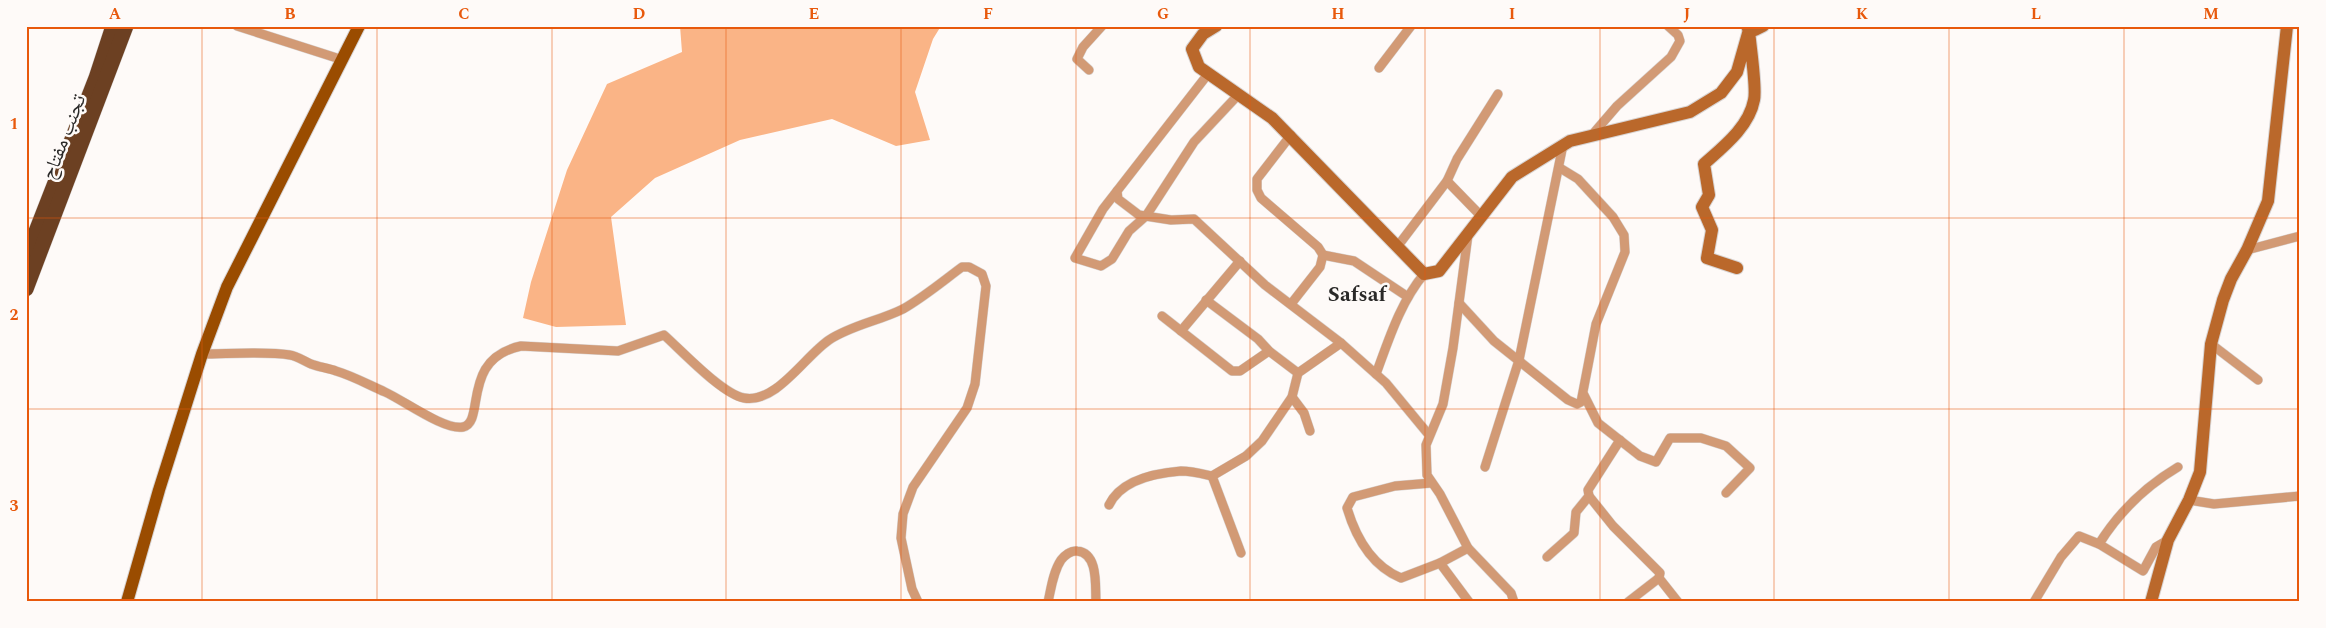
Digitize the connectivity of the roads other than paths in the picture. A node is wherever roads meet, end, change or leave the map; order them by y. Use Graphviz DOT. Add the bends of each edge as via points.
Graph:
graph roads {
  1 [pos="113,26"];
  2 [pos="126,26"];
  3 [pos="237,26"];
  4 [pos="359,26"];
  5 [pos="1102,26"];
  6 [pos="1216,26"];
  7 [pos="1411,26"];
  8 [pos="1668,26"];
  9 [pos="1763,26"];
  10 [pos="2287,26"];
  11 [pos="1748,28"];
  12 [pos="343,60"];
  13 [pos="1379,68"];
  14 [pos="1089,70"];
  15 [pos="1208,74"];
  16 [pos="1240,94"];
  17 [pos="1498,94"];
  18 [pos="1291,135"];
  19 [pos="1592,135"];
  20 [pos="1563,145"];
  21 [pos="1560,168"];
  22 [pos="1447,181"];
  23 [pos="1117,191"];
  24 [pos="1146,216"];
  25 [pos="1482,217"];
  26 [pos="1468,235"];
  27 [pos="2300,236"];
  28 [pos="1397,247"];
  29 [pos="2247,250"];
  30 [pos="1323,255"];
  31 [pos="26,257"];
  32 [pos="1240,261"];
  33 [pos="1737,268"];
  34 [pos="1424,274"];
  35 [pos="26,289"];
  36 [pos="1408,297"];
  37 [pos="1206,300"];
  38 [pos="1459,303"];
  39 [pos="1291,304"];
  40 [pos="1162,316"];
  41 [pos="1181,331"];
  42 [pos="1341,343"];
  43 [pos="2211,344"];
  44 [pos="1269,350"];
  45 [pos="202,354"];
  46 [pos="1518,360"];
  47 [pos="1298,373"];
  48 [pos="1376,374"];
  49 [pos="2258,380"];
  50 [pos="1584,395"];
  51 [pos="1292,398"];
  52 [pos="1310,431"];
  53 [pos="1430,435"];
  54 [pos="1620,440"];
  55 [pos="1485,467"];
  56 [pos="2178,467"];
  57 [pos="1212,476"];
  58 [pos="1431,483"];
  59 [pos="1726,493"];
  60 [pos="1588,496"];
  61 [pos="2300,496"];
  62 [pos="2189,500"];
  63 [pos="1109,505"];
  64 [pos="2168,540"];
  65 [pos="2099,544"];
  66 [pos="1468,548"];
  67 [pos="1241,553"];
  68 [pos="1547,557"];
  69 [pos="1440,563"];
  70 [pos="1659,578"];
  71 [pos="2151,599"];
  72 [pos="127,602"];
  73 [pos="918,602"];
  74 [pos="1048,602"];
  75 [pos="1096,602"];
  76 [pos="1469,602"];
  77 [pos="1514,602"];
  78 [pos="1628,602"];
  79 [pos="1678,602"];
  80 [pos="2034,602"];
  1 -- 31 [label="highway, تجنب مفتاح"];
  2 -- 35 [label="highway, تجنب مفتاح"];
  3 -- 12 [label="street"];
  4 -- 12 [label="main road"];
  5 -- 14 [label="street" via="1077,59"];
  6 -- 15 [label="street" via="1203,34 1192,49 1199,67"];
  7 -- 13 [label="street"];
  8 -- 19 [label="street" via="1680,41 1671,57 1617,106"];
  9 -- 11 [label="street" via="1755,30"];
  10 -- 29 [label="street" via="2268,202"];
  11 -- 19 [label="street" via="1737,72 1721,93 1690,112"];
  11 -- 33 [label="street" via="1754,100 1733,140 1704,164 1709,195 1702,208 1712,230 1708,258"];
  12 -- 45 [label="main road" via="227,287"];
  15 -- 16 [label="street"];
  15 -- 23 [label="street"];
  16 -- 18 [label="street"];
  16 -- 24 [label="street" via="1194,142"];
  17 -- 22 [label="street"];
  18 -- 28 [label="street"];
  18 -- 30 [label="street" via="1257,179 1256,190"];
  19 -- 20 [label="street"];
  20 -- 21 [label="street"];
  20 -- 25 [label="street" via="1512,177"];
  21 -- 46 [label="street"];
  21 -- 50 [label="street" via="1578,179 1614,217 1624,235 1625,252 1596,324"];
  22 -- 25 [label="street"];
  22 -- 28 [label="street"];
  23 -- 24 [label="street" via="1118,199 1127,208"];
  23 -- 24 [label="street" via="1075,258 1101,266 1112,258 1129,231"];
  24 -- 32 [label="street" via="1194,219"];
  25 -- 26 [label="street"];
  26 -- 34 [label="street" via="1439,272"];
  26 -- 38 [label="street"];
  27 -- 29 [label="street"];
  28 -- 34 [label="street"];
  29 -- 43 [label="street" via="2230,279"];
  30 -- 36 [label="street" via="1354,261"];
  30 -- 39 [label="street" via="1320,267"];
  32 -- 37 [label="street"];
  32 -- 39 [label="street"];
  34 -- 36 [label="street"];
  36 -- 48 [label="street"];
  37 -- 41 [label="street"];
  37 -- 44 [label="street" via="1258,338"];
  38 -- 46 [label="street" via="1494,341"];
  38 -- 53 [label="street" via="1443,404"];
  39 -- 42 [label="street"];
  40 -- 41 [label="street"];
  41 -- 44 [label="street" via="1232,372 1240,371"];
  42 -- 47 [label="street"];
  42 -- 48 [label="street"];
  43 -- 49 [label="street"];
  43 -- 62 [label="street" via="2200,472"];
  44 -- 47 [label="street"];
  45 -- 72 [label="main road"];
  45 -- 73 [label="street" via="290,355 337,371 449,426 460,428 468,426 474,418 476,390 482,373 493,358 507,349 521,346 618,352 664,335 725,390 743,398 756,398 780,385 829,340 902,309 962,267 969,267 982,274 986,286 975,384 967,408 913,487 903,514 901,538"];
  46 -- 50 [label="street" via="1568,400 1577,404"];
  46 -- 55 [label="street"];
  47 -- 51 [label="street"];
  48 -- 53 [label="street"];
  50 -- 54 [label="street" via="1598,423"];
  51 -- 52 [label="street" via="1304,413"];
  51 -- 57 [label="street" via="1262,441 1246,456"];
  53 -- 58 [label="street" via="1427,455"];
  54 -- 59 [label="street" via="1640,456 1656,462 1670,438 1701,438 1726,446 1750,468"];
  54 -- 60 [label="street" via="1588,490"];
  56 -- 65 [label="street" via="2134,500"];
  57 -- 63 [label="street" via="1183,471 1140,479 1120,491"];
  57 -- 67 [label="street"];
  58 -- 66 [label="street"];
  58 -- 69 [label="street" via="1395,486 1353,497 1347,508 1354,531 1385,571 1402,578"];
  60 -- 68 [label="street" via="1576,512 1574,533"];
  60 -- 70 [label="street" via="1660,573"];
  61 -- 62 [label="street" via="2214,504"];
  62 -- 64 [label="street"];
  64 -- 65 [label="street" via="2156,547 2143,571"];
  64 -- 71 [label="street"];
  65 -- 80 [label="street" via="2079,536 2060,557"];
  66 -- 69 [label="street"];
  66 -- 77 [label="street" via="1511,593"];
  69 -- 76 [label="street"];
  70 -- 78 [label="street"];
  70 -- 79 [label="street"];
  74 -- 75 [label="street" via="1061,560 1069,552 1077,550 1088,556 1094,568"];
}
